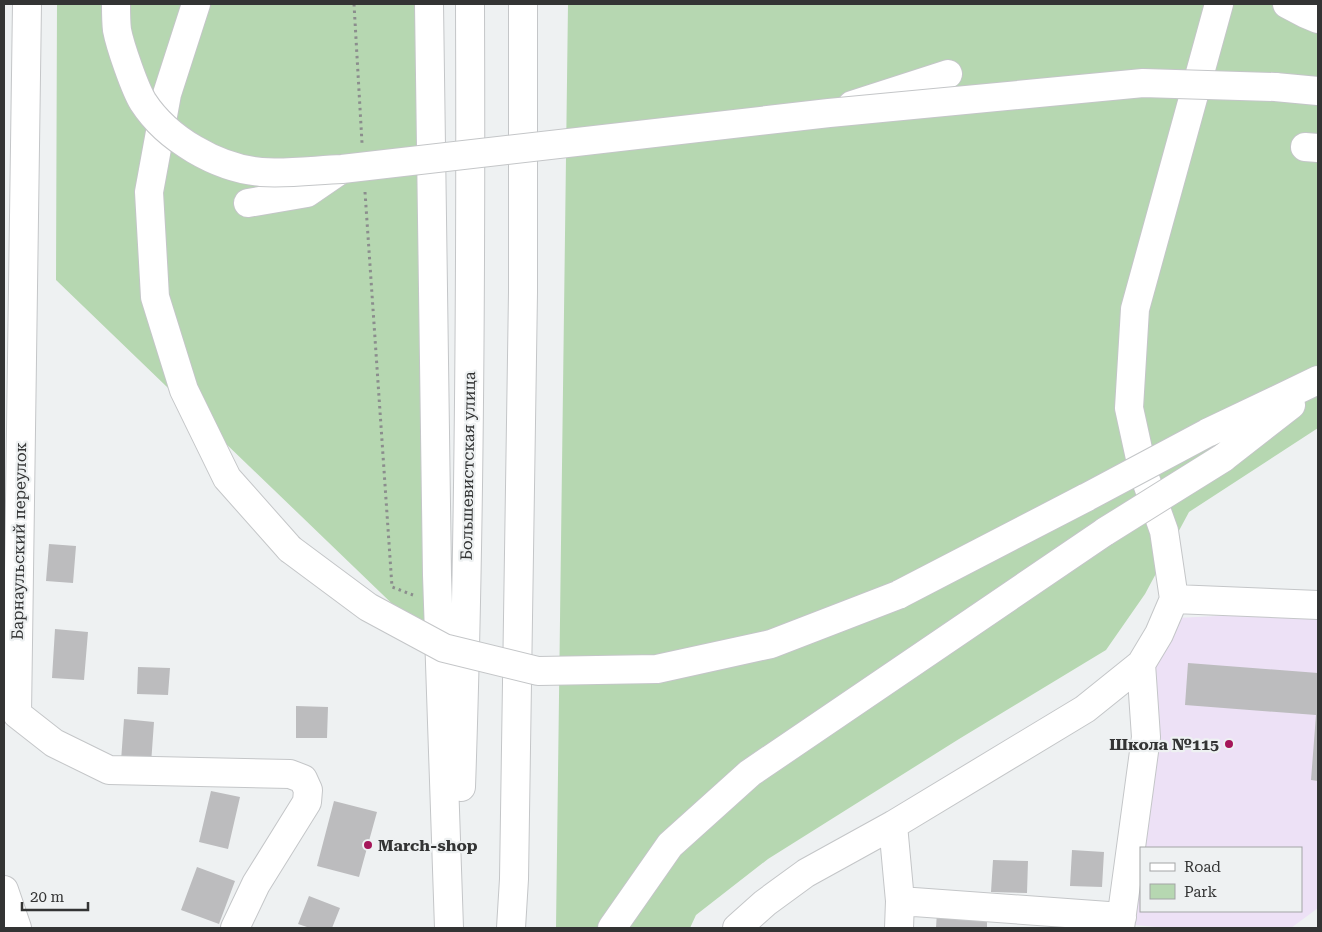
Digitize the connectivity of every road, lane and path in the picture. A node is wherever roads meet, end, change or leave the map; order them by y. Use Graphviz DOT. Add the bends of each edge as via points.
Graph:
graph roads {
  1 [pos="27,4"];
  2 [pos="116,4"];
  3 [pos="196,4"];
  4 [pos="354,4"];
  5 [pos="429,4"];
  6 [pos="470,4"];
  7 [pos="523,4"];
  8 [pos="1219,4"];
  9 [pos="948,74"];
  10 [pos="1318,91"];
  11 [pos="829,113"];
  12 [pos="362,150"];
  13 [pos="342,169"];
  14 [pos="365,188"];
  15 [pos="248,203"];
  16 [pos="1318,382"];
  17 [pos="417,597"];
  18 [pos="1174,599"];
  19 [pos="1318,605"];
  20 [pos="1141,664"];
  21 [pos="10,712"];
  22 [pos="892,825"];
  23 [pos="4,890"];
  24 [pos="900,901"];
  25 [pos="1121,922"];
  26 [pos="17,928"];
  27 [pos="235,928"];
  28 [pos="449,928"];
  29 [pos="456,928"];
  30 [pos="511,928"];
  31 [pos="612,928"];
  32 [pos="736,928"];
  33 [pos="898,928"];
  1 -- 21 [label="main road, Барнаульский переулок" via="20,400"];
  2 -- 13 [label="main road, bridge" via="117,32 128,66 143,101 165,129 220,162 261,172"];
  3 -- 16 [label="main road, bridge" via="167,94 149,192 155,297 184,390 228,478 290,549 368,606 444,648 538,671 657,669 771,644 898,595 1207,433"];
  4 -- 12 [label="path"];
  5 -- 28 [label="main road" via="437,575"];
  6 -- 29 [label="main road, Большевистская улица" via="465,683"];
  7 -- 30 [label="main road" via="523,312"];
  8 -- 18 [label="main road" via="1135,309 1129,408 1143,472 1164,531"];
  9 -- 11 [label="main road, bridge"];
  10 -- 11 [label="main road, bridge" via="1275,86 1143,83"];
  11 -- 13 [label="main road, bridge"];
  13 -- 15 [label="main road" via="306,193"];
  14 -- 17 [label="path" via="392,587"];
  16 -- 31 [label="main road, bridge" via="1223,458 1106,531 750,774 670,845"];
  18 -- 19 [label="main road"];
  18 -- 20 [label="main road"];
  20 -- 22 [label="main road" via="1084,710"];
  20 -- 25 [label="main road" via="1146,736"];
  21 -- 27 [label="main road, Барнаульский переулок" via="54,743 109,770 290,774 303,779 308,790 306,802 256,884"];
  22 -- 24 [label="main road"];
  22 -- 32 [label="main road" via="806,873"];
  23 -- 26 [label="main road"];
  24 -- 25 [label="main road"];
  24 -- 33 [label="main road"];
}
